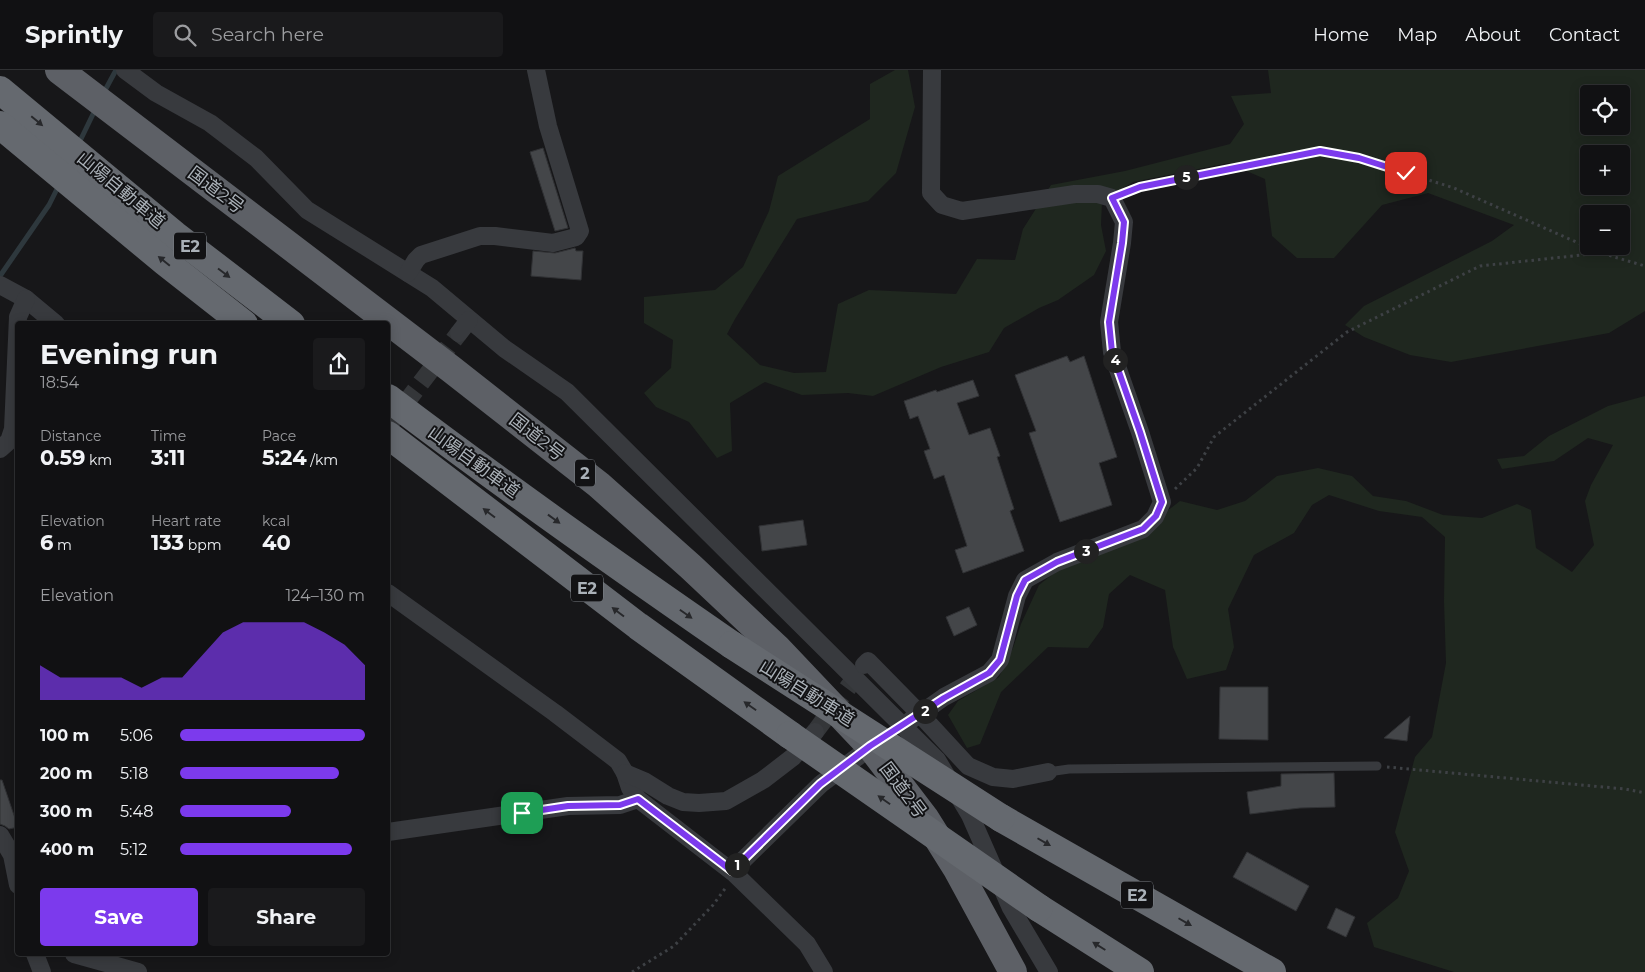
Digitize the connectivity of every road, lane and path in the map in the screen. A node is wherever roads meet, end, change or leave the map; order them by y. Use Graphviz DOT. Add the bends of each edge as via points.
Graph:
graph roads {
  1 [pos="59,70"];
  2 [pos="125,70"];
  3 [pos="536,70"];
  4 [pos="932,70"];
  5 [pos="0,90"];
  6 [pos="0,124"];
  7 [pos="1112,198"];
  8 [pos="1580,244"];
  9 [pos="1582,255"];
  10 [pos="1607,255"];
  11 [pos="1645,266"];
  12 [pos="408,273"];
  13 [pos="3,286"];
  14 [pos="26,299"];
  15 [pos="18,321"];
  16 [pos="52,321"];
  17 [pos="240,321"];
  18 [pos="287,321"];
  19 [pos="388,321"];
  20 [pos="390,323"];
  21 [pos="15,384"];
  22 [pos="390,400"];
  23 [pos="390,437"];
  24 [pos="0,449"];
  25 [pos="1162,502"];
  26 [pos="390,595"];
  27 [pos="864,665"];
  28 [pos="920,714"];
  29 [pos="903,725"];
  30 [pos="803,733"];
  31 [pos="870,746"];
  32 [pos="1377,766"];
  33 [pos="1048,772"];
  34 [pos="625,773"];
  35 [pos="1645,793"];
  36 [pos="638,799"];
  37 [pos="390,832"];
  38 [pos="0,835"];
  39 [pos="15,855"];
  40 [pos="734,872"];
  41 [pos="36,956"];
  42 [pos="81,956"];
  43 [pos="42,972"];
  44 [pos="138,972"];
  45 [pos="632,972"];
  46 [pos="824,972"];
  47 [pos="1013,972"];
  48 [pos="1049,972"];
  49 [pos="1140,972"];
  50 [pos="1272,972"];
  1 -- 19 [label="highway, 国道2号 / 2"];
  2 -- 12 [label="street" via="156,93 210,123 256,158 307,210"];
  3 -- 12 [label="street" via="548,126 580,231 576,237 553,243 480,236 421,255"];
  4 -- 7 [label="street" via="931,193 942,205 962,211 1075,194"];
  5 -- 18 [label="highway, 山陽自動車道 / E2, one-way" via="175,235"];
  17 -- 6 [label="highway, 山陽自動車道 / E2, one-way"];
  7 -- 8 [label="path" via="1140,187 1320,151 1359,158 1454,188"];
  7 -- 25 [label="street" via="1124,222 1109,322 1112,352"];
  9 -- 25 [label="path" via="1480,266 1347,332 1214,437 1197,468"];
  10 -- 11 [label="path"];
  12 -- 29 [label="street" via="432,288 464,326 505,349 567,392"];
  13 -- 14 [label="street"];
  14 -- 15 [label="street"];
  14 -- 16 [label="street"];
  20 -- 31 [label="highway, 国道2号 / 2" via="599,485 777,648"];
  21 -- 24 [label="street" via="13,429"];
  22 -- 50 [label="highway, 山陽自動車道 / E2, one-way, bridge" via="732,645 1001,818"];
  30 -- 23 [label="highway, 山陽自動車道 / E2, one-way" via="638,626"];
  25 -- 28 [label="street" via="1156,516 1143,529 1057,562 1025,580 1017,596 1000,660 989,673"];
  26 -- 34 [label="street" via="555,713 618,761"];
  27 -- 28 [label="street" via="868,661"];
  28 -- 29 [label="street"];
  28 -- 33 [label="street" via="968,766 993,777 1014,780"];
  29 -- 31 [label="street"];
  29 -- 48 [label="street" via="937,760 970,815 1011,908"];
  30 -- 34 [label="street" via="793,757 763,780 726,801 682,802"];
  49 -- 30 [label="highway, 山陽自動車道 / E2, one-way, bridge" via="1039,908"];
  31 -- 40 [label="street" via="820,784"];
  31 -- 47 [label="highway, 国道2号 / 2" via="924,818 957,869"];
  32 -- 33 [label="lane" via="1069,769"];
  32 -- 35 [label="path"];
  34 -- 36 [label="street"];
  36 -- 37 [label="street" via="620,805 568,806"];
  36 -- 40 [label="street"];
  38 -- 39 [label="street"];
  40 -- 45 [label="path" via="713,905 674,946"];
  40 -- 46 [label="street" via="807,944"];
  41 -- 43 [label="street"];
  42 -- 44 [label="street"];
}
